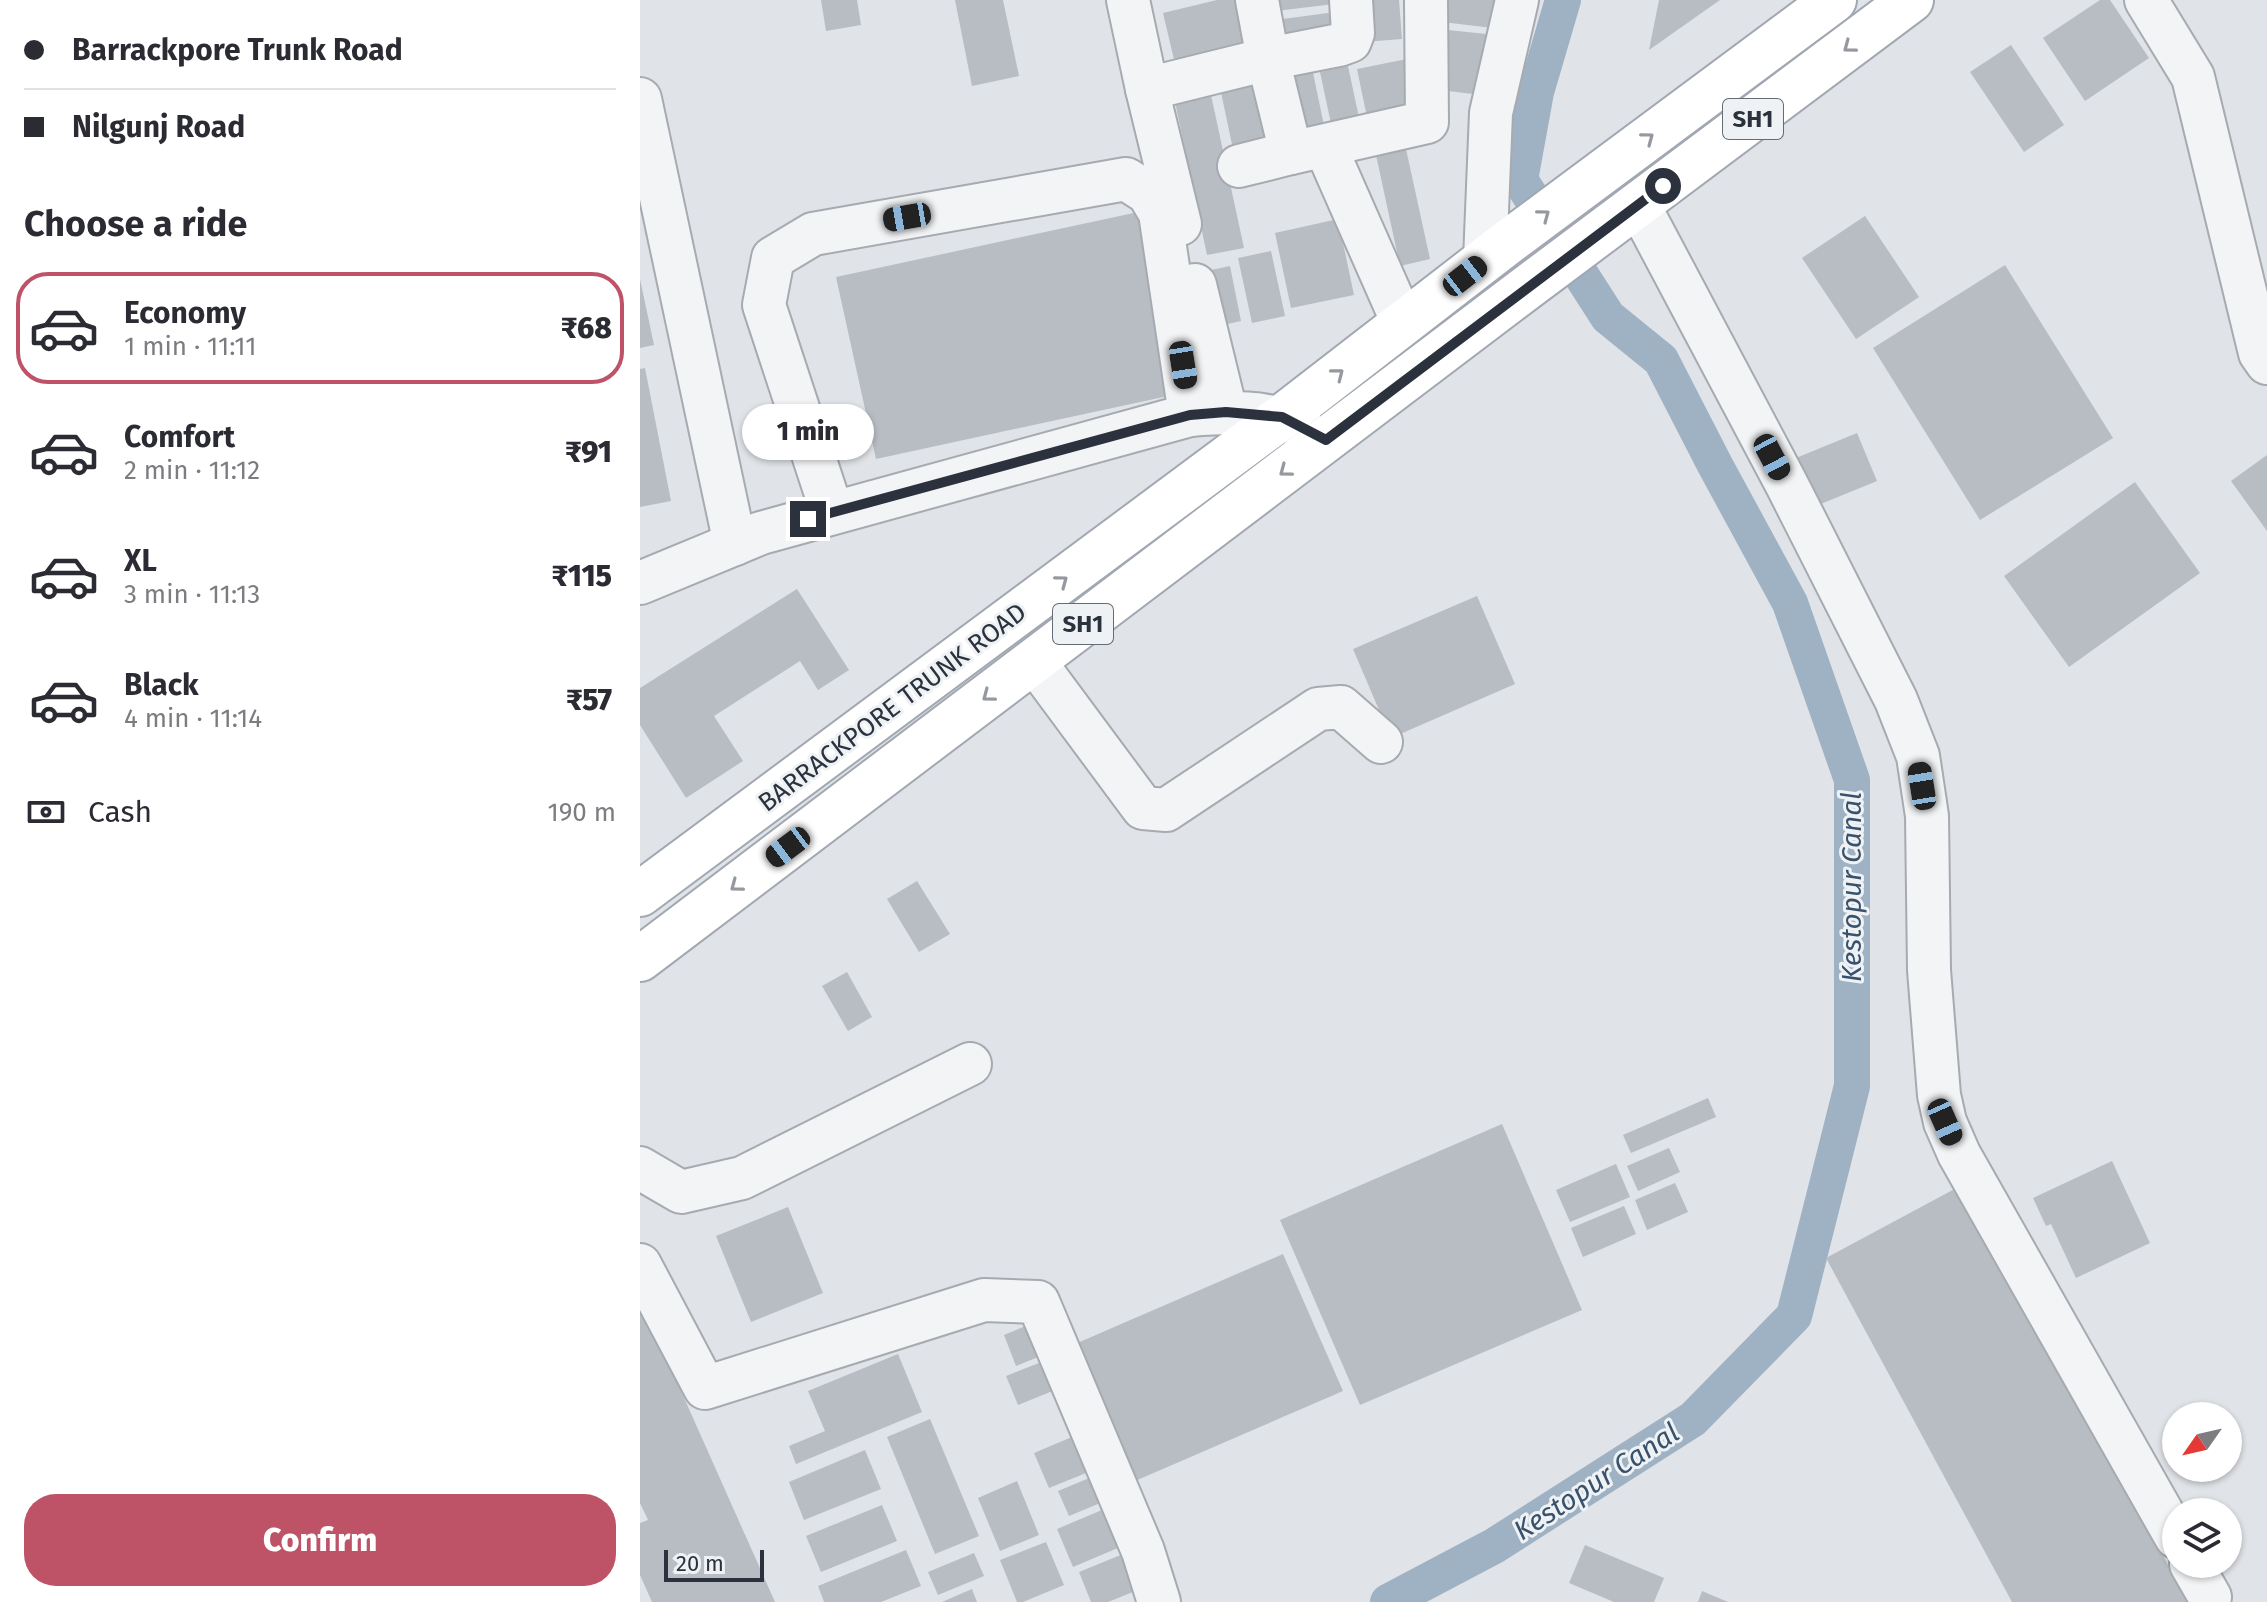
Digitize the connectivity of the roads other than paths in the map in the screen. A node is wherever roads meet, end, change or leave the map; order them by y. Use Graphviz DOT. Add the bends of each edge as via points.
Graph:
graph roads {
  1 [pos="1128,0"];
  2 [pos="1257,0"];
  3 [pos="1351,0"];
  4 [pos="1426,0"];
  5 [pos="1517,0"];
  6 [pos="1834,0"];
  7 [pos="1911,0"];
  8 [pos="2146,0"];
  9 [pos="1268,59"];
  10 [pos="1147,89"];
  11 [pos="640,99"];
  12 [pos="1491,113"];
  13 [pos="1427,122"];
  14 [pos="1308,150"];
  15 [pos="1239,166"];
  16 [pos="1638,204"];
  17 [pos="1494,253"];
  18 [pos="1403,323"];
  19 [pos="2267,363"];
  20 [pos="1208,413"];
  21 [pos="1282,417"];
  22 [pos="1326,440"];
  23 [pos="832,512"];
  24 [pos="735,544"];
  25 [pos="640,583"];
  26 [pos="1034,661"];
  27 [pos="1381,742"];
  28 [pos="640,894"];
  29 [pos="640,959"];
  30 [pos="970,1064"];
  31 [pos="640,1168"];
  32 [pos="640,1265"];
  33 [pos="2162,1512"];
  34 [pos="1159,1602"];
  1 -- 10 [label="street"];
  2 -- 9 [label="street"];
  3 -- 9 [label="street" via="1350,41"];
  4 -- 13 [label="street"];
  5 -- 12 [label="street"];
  17 -- 6 [label="main road, BARRACKPORE TRUNK ROAD / SH1, one-way"];
  7 -- 16 [label="main road, BARRACKPORE TRUNK ROAD / SH1, one-way"];
  8 -- 19 [label="street" via="2193,77 2260,353"];
  9 -- 10 [label="street"];
  9 -- 14 [label="street"];
  10 -- 20 [label="street"];
  11 -- 24 [label="street"];
  12 -- 13 [label="street"];
  12 -- 17 [label="street"];
  13 -- 14 [label="street"];
  14 -- 15 [label="street"];
  14 -- 18 [label="street"];
  16 -- 22 [label="main road, BARRACKPORE TRUNK ROAD / SH1"];
  16 -- 33 [label="street" via="1794,498 1896,700 1918,756 1927,816 1929,970 1945,1122"];
  17 -- 18 [label="main road, BARRACKPORE TRUNK ROAD / SH1"];
  21 -- 18 [label="main road, BARRACKPORE TRUNK ROAD / SH1, one-way"];
  20 -- 21 [label="street"];
  20 -- 23 [label="street"];
  20 -- 23 [label="street" via="1160,213 1148,193 1126,179 813,234 773,258 764,305"];
  21 -- 22 [label="street"];
  28 -- 21 [label="main road, BARRACKPORE TRUNK ROAD / SH1, one-way"];
  22 -- 26 [label="main road, BARRACKPORE TRUNK ROAD / SH1, one-way"];
  23 -- 24 [label="street"];
  24 -- 25 [label="street"];
  26 -- 27 [label="street" via="1143,808 1166,810 1318,709 1341,707"];
  26 -- 29 [label="main road, BARRACKPORE TRUNK ROAD / SH1, one-way"];
  30 -- 31 [label="street" via="742,1178 681,1192"];
  32 -- 34 [label="street" via="705,1388 984,1300 1038,1302 1143,1551"];
}
